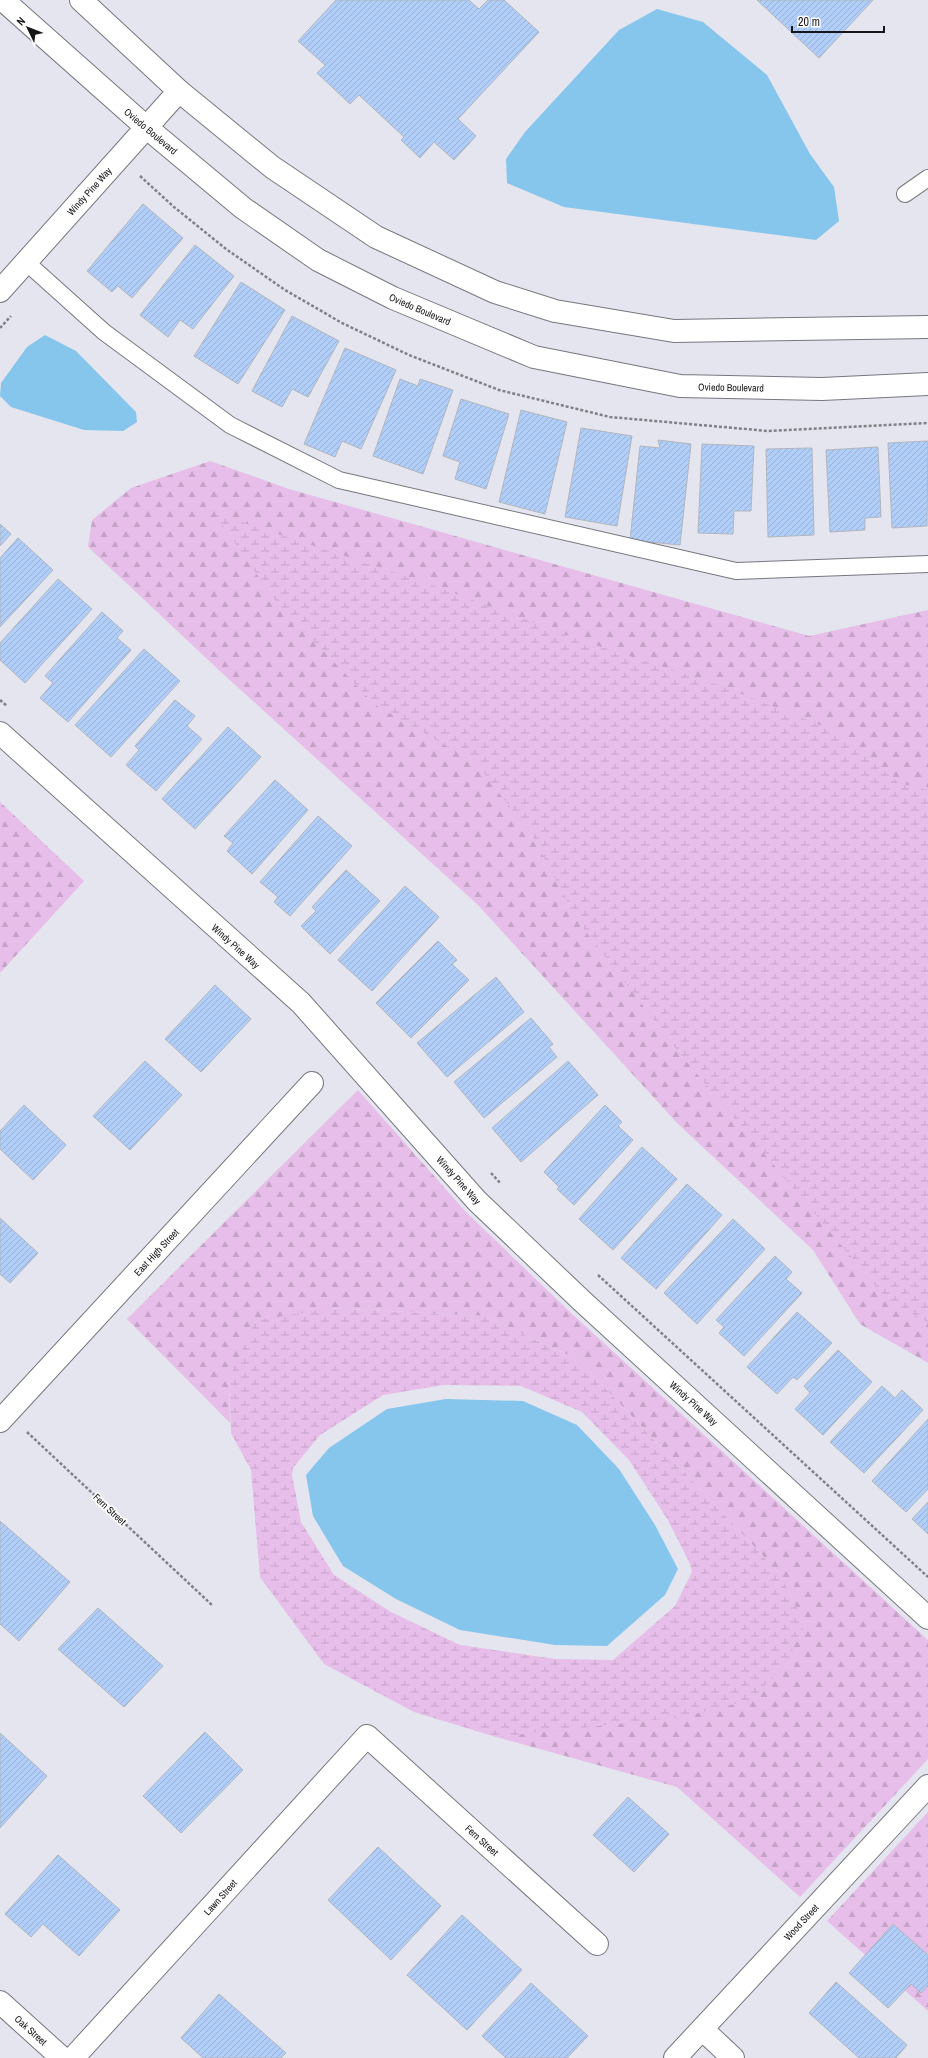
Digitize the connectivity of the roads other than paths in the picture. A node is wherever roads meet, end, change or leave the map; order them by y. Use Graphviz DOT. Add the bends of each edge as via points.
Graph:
graph roads {
  1 [pos="3,0"];
  2 [pos="81,0"];
  3 [pos="179,91"];
  4 [pos="146,127"];
  5 [pos="928,178"];
  6 [pos="904,194"];
  7 [pos="26,262"];
  8 [pos="0,291"];
  9 [pos="928,327"];
  10 [pos="928,384"];
  11 [pos="928,564"];
  12 [pos="0,734"];
  13 [pos="312,1083"];
  14 [pos="4,1417"];
  15 [pos="928,1618"];
  16 [pos="367,1736"];
  17 [pos="928,1786"];
  18 [pos="597,1944"];
  19 [pos="0,2002"];
  20 [pos="702,2029"];
  21 [pos="62,2058"];
  22 [pos="73,2058"];
  23 [pos="675,2058"];
  24 [pos="733,2058"];
  1 -- 4 [label="street, Oviedo Boulevard"];
  2 -- 3 [label="street"];
  3 -- 4 [label="street, Windy Pine Way"];
  3 -- 9 [label="street" via="272,167 376,237 495,292 555,311 674,331"];
  4 -- 7 [label="street, Windy Pine Way"];
  4 -- 10 [label="street, Oviedo Boulevard" via="243,208 318,260 393,298 534,358 680,386 822,389"];
  5 -- 6 [label="lane"];
  7 -- 8 [label="street, Windy Pine Way"];
  7 -- 11 [label="lane" via="104,332 230,425 339,480 736,570"];
  12 -- 15 [label="street, Windy Pine Way" via="301,1004 477,1201 582,1301"];
  13 -- 14 [label="street, East High Street"];
  16 -- 18 [label="street, Fern Street"];
  16 -- 22 [label="street, Lawn Street"];
  17 -- 20 [label="street, Wood Street"];
  19 -- 21 [label="street, Oak Street"];
  20 -- 23 [label="street, Wood Street"];
  20 -- 24 [label="street"];
}
